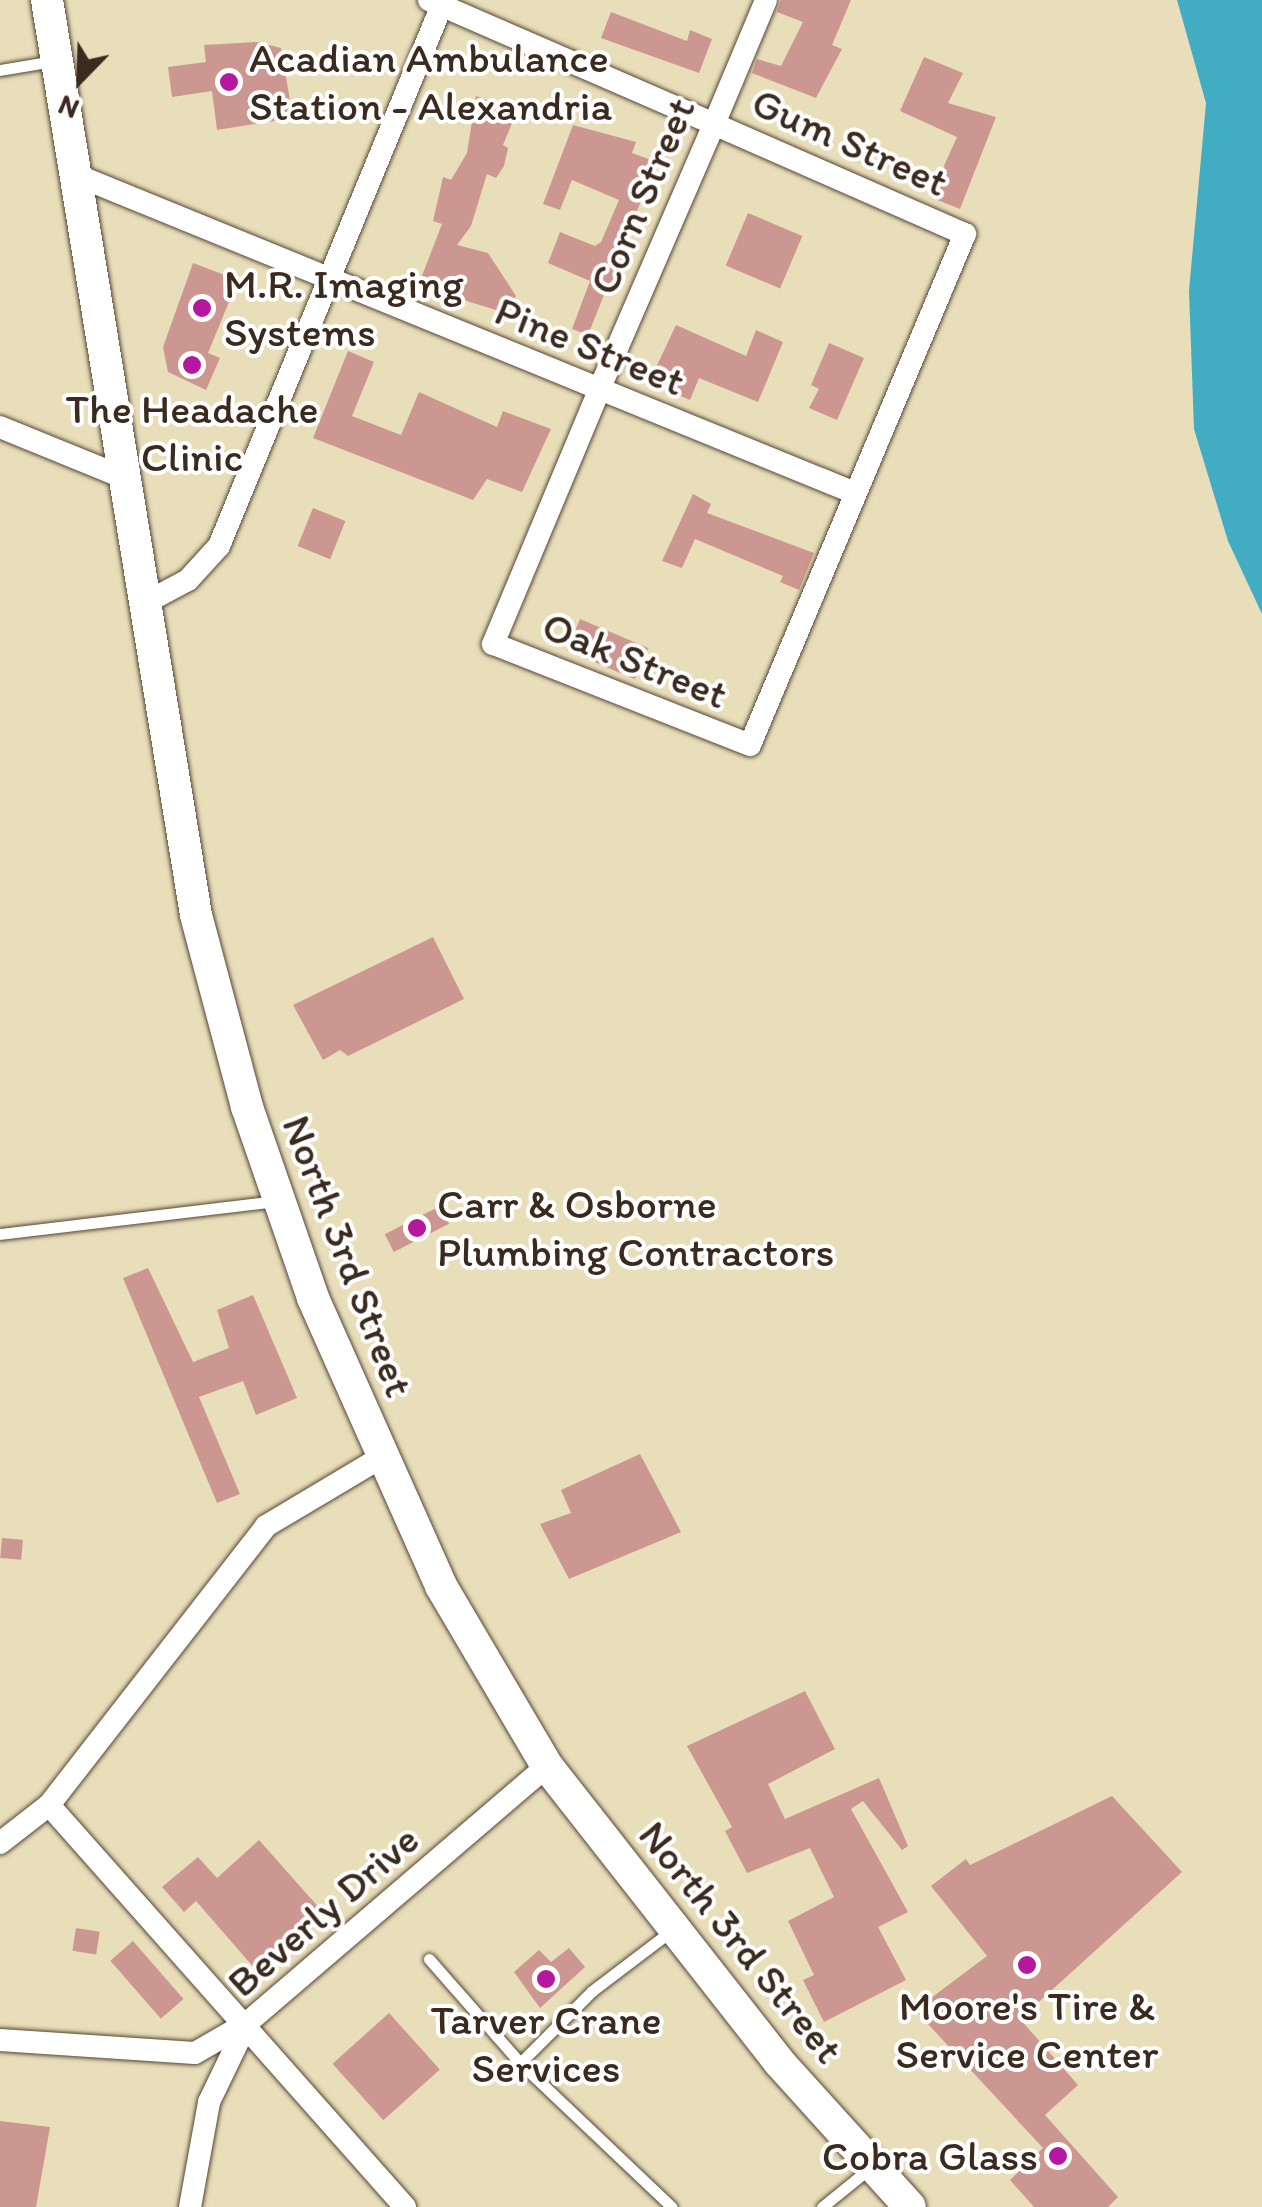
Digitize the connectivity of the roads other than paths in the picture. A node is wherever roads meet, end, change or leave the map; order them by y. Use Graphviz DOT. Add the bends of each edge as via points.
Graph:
graph roads {
  1 [pos="47,0"];
  2 [pos="766,0"];
  3 [pos="438,2"];
  4 [pos="57,60"];
  5 [pos="0,70"];
  6 [pos="714,124"];
  7 [pos="76,175"];
  8 [pos="329,279"];
  9 [pos="598,390"];
  10 [pos="0,426"];
  11 [pos="120,476"];
  12 [pos="855,493"];
  13 [pos="141,606"];
  14 [pos="493,644"];
  15 [pos="279,1200"];
  16 [pos="0,1234"];
  17 [pos="380,1458"];
  18 [pos="547,1766"];
  19 [pos="49,1805"];
  20 [pos="0,1843"];
  21 [pos="672,1930"];
  22 [pos="429,1958"];
  23 [pos="247,2023"];
  24 [pos="0,2040"];
  25 [pos="520,2063"];
  26 [pos="873,2166"];
  27 [pos="190,2207"];
  28 [pos="405,2207"];
  29 [pos="672,2207"];
  30 [pos="822,2207"];
  31 [pos="910,2207"];
  1 -- 4 [label="main road, North 3rd Street"];
  2 -- 6 [label="street, Corn Street"];
  3 -- 6 [label="street, Gum Street"];
  3 -- 8 [label="street"];
  4 -- 5 [label="lane"];
  4 -- 7 [label="main road, North 3rd Street"];
  6 -- 9 [label="street, Corn Street"];
  6 -- 12 [label="street, Gum Street" via="965,234"];
  7 -- 8 [label="street, Pine Street"];
  7 -- 11 [label="main road, North 3rd Street"];
  8 -- 9 [label="street, Pine Street"];
  8 -- 13 [label="street" via="210,563"];
  9 -- 12 [label="street, Pine Street"];
  9 -- 14 [label="street, Corn Street"];
  10 -- 11 [label="street"];
  11 -- 13 [label="main road, North 3rd Street"];
  12 -- 14 [label="street, Oak Street" via="750,745"];
  13 -- 15 [label="main road, North 3rd Street" via="196,915"];
  15 -- 16 [label="lane"];
  15 -- 17 [label="main road, North 3rd Street"];
  17 -- 18 [label="main road, North 3rd Street" via="440,1586"];
  17 -- 19 [label="street" via="266,1526"];
  18 -- 21 [label="main road, North 3rd Street"];
  18 -- 23 [label="street, Beverly Drive"];
  19 -- 20 [label="street"];
  19 -- 23 [label="street"];
  21 -- 25 [label="lane" via="592,1991"];
  21 -- 26 [label="main road, North 3rd Street"];
  22 -- 25 [label="lane"];
  23 -- 24 [label="street" via="194,2052"];
  23 -- 27 [label="street, Beverly Drive" via="209,2102"];
  23 -- 28 [label="street"];
  25 -- 29 [label="lane"];
  26 -- 30 [label="lane"];
  26 -- 31 [label="main road, North 3rd Street"];
}
